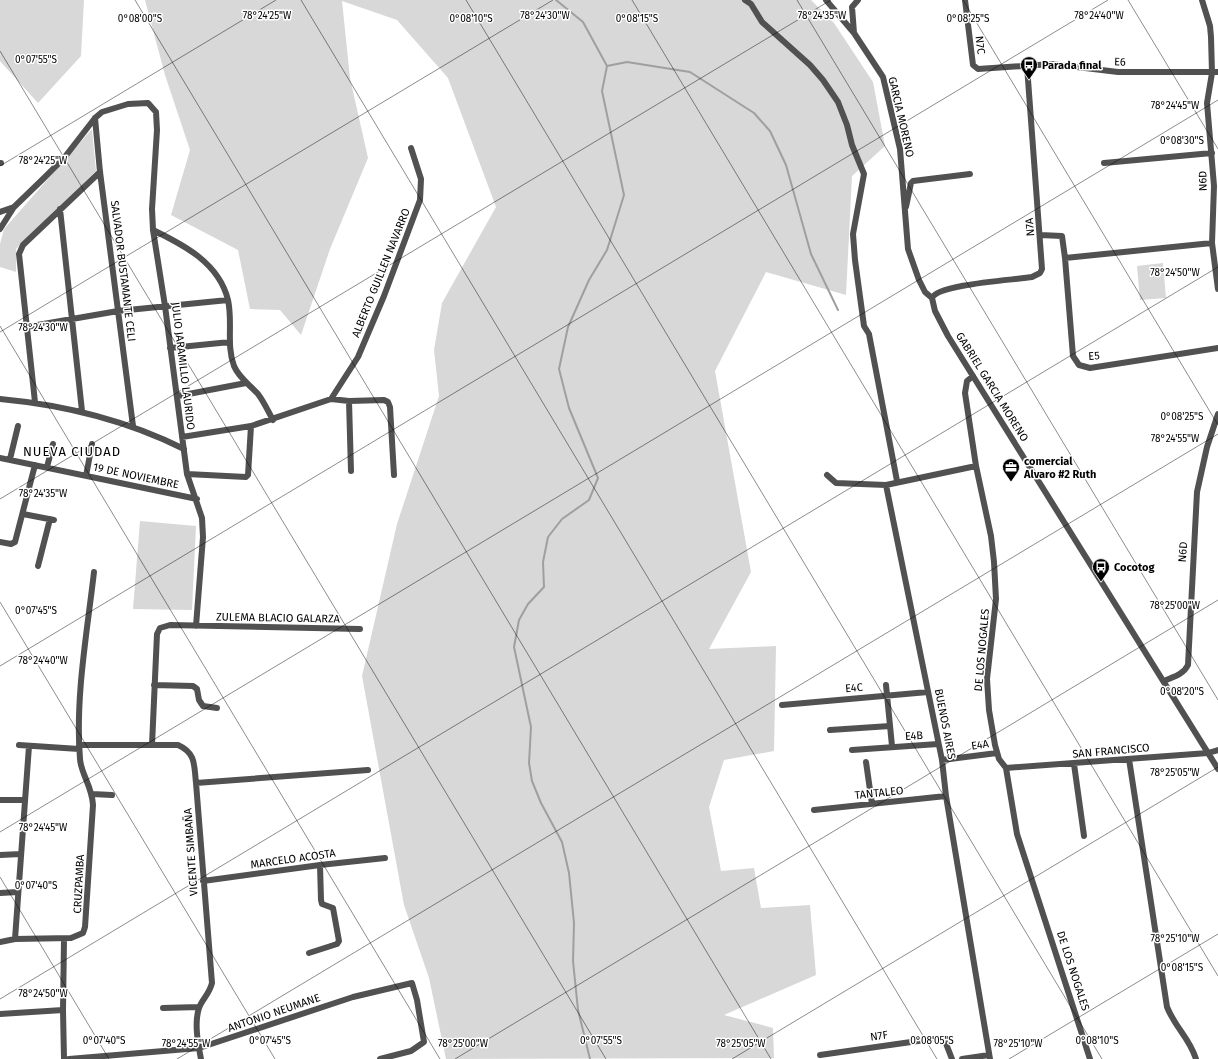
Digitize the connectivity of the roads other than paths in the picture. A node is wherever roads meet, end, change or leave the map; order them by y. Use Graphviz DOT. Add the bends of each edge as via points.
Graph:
graph roads {
  1 [pos="745,0"];
  2 [pos="826,0"];
  3 [pos="858,0"];
  4 [pos="965,0"];
  5 [pos="1202,0"];
  6 [pos="854,33"];
  7 [pos="1027,66"];
  8 [pos="975,68"];
  9 [pos="1215,72"];
  10 [pos="95,118"];
  11 [pos="411,148"];
  12 [pos="1212,153"];
  13 [pos="1104,164"];
  14 [pos="100,172"];
  15 [pos="970,174"];
  16 [pos="14,207"];
  17 [pos="60,209"];
  18 [pos="0,212"];
  19 [pos="904,212"];
  20 [pos="0,229"];
  21 [pos="153,230"];
  22 [pos="1040,235"];
  23 [pos="1212,243"];
  24 [pos="1065,258"];
  25 [pos="1218,290"];
  26 [pos="932,298"];
  27 [pos="228,300"];
  28 [pos="165,306"];
  29 [pos="118,311"];
  30 [pos="72,318"];
  31 [pos="26,327"];
  32 [pos="230,342"];
  33 [pos="170,348"];
  34 [pos="1218,348"];
  35 [pos="973,376"];
  36 [pos="246,384"];
  37 [pos="178,396"];
  38 [pos="0,399"];
  39 [pos="331,399"];
  40 [pos="349,401"];
  41 [pos="35,402"];
  42 [pos="82,411"];
  43 [pos="1218,414"];
  44 [pos="273,420"];
  45 [pos="18,426"];
  46 [pos="133,426"];
  47 [pos="251,426"];
  48 [pos="182,438"];
  49 [pos="53,444"];
  50 [pos="92,444"];
  51 [pos="184,449"];
  52 [pos="0,458"];
  53 [pos="10,459"];
  54 [pos="35,465"];
  55 [pos="976,466"];
  56 [pos="47,467"];
  57 [pos="351,471"];
  58 [pos="187,474"];
  59 [pos="394,475"];
  60 [pos="828,475"];
  61 [pos="86,476"];
  62 [pos="897,481"];
  63 [pos="886,485"];
  64 [pos="197,499"];
  65 [pos="22,514"];
  66 [pos="0,542"];
  67 [pos="38,566"];
  68 [pos="94,572"];
  69 [pos="196,626"];
  70 [pos="360,629"];
  71 [pos="1164,681"];
  72 [pos="886,684"];
  73 [pos="154,685"];
  74 [pos="928,692"];
  75 [pos="887,695"];
  76 [pos="782,705"];
  77 [pos="217,708"];
  78 [pos="890,726"];
  79 [pos="830,730"];
  80 [pos="938,744"];
  81 [pos="19,745"];
  82 [pos="152,745"];
  83 [pos="29,746"];
  84 [pos="892,746"];
  85 [pos="80,747"];
  86 [pos="852,750"];
  87 [pos="1218,750"];
  88 [pos="997,753"];
  89 [pos="1208,753"];
  90 [pos="1129,759"];
  91 [pos="942,760"];
  92 [pos="866,762"];
  93 [pos="1074,764"];
  94 [pos="1006,768"];
  95 [pos="1218,769"];
  96 [pos="368,770"];
  97 [pos="196,783"];
  98 [pos="92,794"];
  99 [pos="112,795"];
  100 [pos="946,796"];
  101 [pos="0,800"];
  102 [pos="25,800"];
  103 [pos="872,804"];
  104 [pos="814,810"];
  105 [pos="1084,836"];
  106 [pos="21,854"];
  107 [pos="0,855"];
  108 [pos="385,858"];
  109 [pos="320,865"];
  110 [pos="203,882"];
  111 [pos="18,892"];
  112 [pos="0,893"];
  113 [pos="15,939"];
  114 [pos="64,939"];
  115 [pos="0,942"];
  116 [pos="309,953"];
  117 [pos="199,1006"];
  118 [pos="163,1008"];
  119 [pos="62,1010"];
  120 [pos="0,1014"];
  121 [pos="199,1048"];
  122 [pos="820,1055"];
  123 [pos="990,1057"];
  124 [pos="64,1059"];
  125 [pos="69,1059"];
  126 [pos="201,1059"];
  127 [pos="380,1059"];
  128 [pos="952,1059"];
  129 [pos="962,1059"];
  130 [pos="1090,1059"];
  131 [pos="1196,1059"];
  1 -- 62 [label="street" via="751,4 762,22 823,80 838,102 864,174 853,234 855,260 864,326 869,334"];
  2 -- 6 [label="street, GARCIA MORENO"];
  3 -- 6 [label="street" via="852,7"];
  4 -- 8 [label="street, N7C"];
  5 -- 9 [label="street, N6D" via="1210,26"];
  6 -- 19 [label="street, GARCIA MORENO" via="883,77 900,149"];
  7 -- 8 [label="street, E6" via="985,70"];
  7 -- 9 [label="street, E6" via="1052,64 1118,72"];
  7 -- 22 [label="street, N7A"];
  9 -- 12 [label="street, N6D" via="1207,103"];
  10 -- 14 [label="street, SALVADOR BUSTAMANTE CELI"];
  10 -- 16 [label="street" via="64,158"];
  10 -- 21 [label="street, JULIO JARAMILLO LAURIDO" via="102,112 128,104 148,103 154,107 157,130"];
  11 -- 39 [label="street, ALBERTO GUILLEN NAVARRO" via="421,179 420,200 358,357"];
  12 -- 13 [label="street"];
  12 -- 23 [label="street, N6D"];
  14 -- 17 [label="street"];
  14 -- 29 [label="street, SALVADOR BUSTAMANTE CELI"];
  15 -- 19 [label="street" via="913,181"];
  16 -- 18 [label="street"];
  16 -- 20 [label="street"];
  17 -- 30 [label="street"];
  17 -- 31 [label="street" via="23,245 19,254"];
  19 -- 26 [label="street, GARCIA MORENO" via="910,258 925,292"];
  21 -- 27 [label="street" via="183,244 202,258 212,268"];
  21 -- 28 [label="street, JULIO JARAMILLO LAURIDO"];
  22 -- 24 [label="street, E5" via="1062,236"];
  22 -- 26 [label="street, N7A" via="1042,269 1037,275 946,289 936,292"];
  23 -- 24 [label="street"];
  23 -- 25 [label="street, N6D"];
  24 -- 34 [label="street, E5" via="1073,356 1079,365 1090,368"];
  26 -- 35 [label="street, GABRIEL GARCIA MORENO" via="935,311"];
  27 -- 28 [label="street"];
  27 -- 32 [label="street"];
  28 -- 29 [label="street"];
  28 -- 33 [label="street, JULIO JARAMILLO LAURIDO"];
  29 -- 30 [label="street"];
  29 -- 46 [label="street, SALVADOR BUSTAMANTE CELI"];
  30 -- 31 [label="street"];
  30 -- 42 [label="street"];
  31 -- 41 [label="street"];
  32 -- 33 [label="street"];
  32 -- 36 [label="street" via="235,368"];
  33 -- 37 [label="street, JULIO JARAMILLO LAURIDO"];
  35 -- 55 [label="street, DE LOS NOGALES" via="967,382 965,393"];
  35 -- 71 [label="street, GABRIEL GARCIA MORENO"];
  36 -- 37 [label="street"];
  36 -- 44 [label="street" via="262,400"];
  37 -- 48 [label="street, JULIO JARAMILLO LAURIDO"];
  38 -- 41 [label="street"];
  39 -- 40 [label="street"];
  39 -- 44 [label="street"];
  40 -- 57 [label="street"];
  40 -- 59 [label="street" via="388,402"];
  41 -- 42 [label="street"];
  42 -- 46 [label="street"];
  43 -- 71 [label="street, N6D" via="1207,447 1197,492 1188,665 1177,676"];
  44 -- 47 [label="street"];
  45 -- 53 [label="street"];
  46 -- 51 [label="street"];
  47 -- 48 [label="street"];
  47 -- 58 [label="street" via="246,477"];
  48 -- 51 [label="street, JULIO JARAMILLO LAURIDO"];
  49 -- 56 [label="street"];
  50 -- 61 [label="street"];
  51 -- 58 [label="street, JULIO JARAMILLO LAURIDO"];
  52 -- 53 [label="street, 19 DE NOVIEMBRE"];
  53 -- 54 [label="street, 19 DE NOVIEMBRE"];
  54 -- 56 [label="street, 19 DE NOVIEMBRE"];
  54 -- 65 [label="street"];
  55 -- 62 [label="street"];
  55 -- 88 [label="street, DE LOS NOGALES" via="991,536 996,588 988,679 989,710"];
  56 -- 61 [label="street, 19 DE NOVIEMBRE"];
  58 -- 64 [label="street, JULIO JARAMILLO LAURIDO"];
  60 -- 63 [label="street" via="836,483"];
  61 -- 64 [label="street, 19 DE NOVIEMBRE"];
  62 -- 63 [label="street"];
  63 -- 74 [label="street, BUENOS AIRES"];
  64 -- 69 [label="street, JULIO JARAMILLO LAURIDO" via="203,537"];
  65 -- 66 [label="street" via="16,539 11,544"];
  65 -- 67 [label="street" via="52,520"];
  68 -- 85 [label="street, CRUZPAMBA" via="79,707"];
  69 -- 70 [label="street, ZULEMA BLACIO GALARZA"];
  69 -- 73 [label="street, ZULEMA BLACIO GALARZA" via="170,625 158,630"];
  71 -- 89 [label="street, GABRIEL GARCIA MORENO"];
  72 -- 75 [label="street"];
  73 -- 77 [label="street" via="193,686 197,689 203,706"];
  73 -- 82 [label="street"];
  74 -- 75 [label="street, E4C"];
  74 -- 80 [label="street, BUENOS AIRES"];
  75 -- 76 [label="street, E4C"];
  75 -- 78 [label="street"];
  78 -- 79 [label="street"];
  78 -- 84 [label="street"];
  80 -- 84 [label="street, E4B"];
  80 -- 91 [label="street, BUENOS AIRES"];
  81 -- 83 [label="street, VICENTE SIMBAÑA"];
  82 -- 85 [label="street, VICENTE SIMBAÑA"];
  82 -- 97 [label="street, VICENTE SIMBAÑA" via="178,745 186,748 193,759"];
  83 -- 85 [label="street, VICENTE SIMBAÑA"];
  83 -- 102 [label="street"];
  84 -- 86 [label="street, E4B"];
  85 -- 98 [label="street, CRUZPAMBA" via="80,761"];
  87 -- 89 [label="street, SAN FRANCISCO"];
  88 -- 91 [label="street, E4A"];
  88 -- 94 [label="street, DE LOS NOGALES" via="1000,762"];
  89 -- 90 [label="street, SAN FRANCISCO"];
  89 -- 95 [label="street, GABRIEL GARCIA MORENO"];
  90 -- 93 [label="street, SAN FRANCISCO"];
  90 -- 131 [label="street" via="1167,1007 1177,1027 1190,1042"];
  91 -- 100 [label="street, BUENOS AIRES"];
  92 -- 103 [label="street"];
  93 -- 94 [label="street, SAN FRANCISCO"];
  93 -- 105 [label="street"];
  94 -- 130 [label="street, DE LOS NOGALES" via="1017,834"];
  96 -- 97 [label="street"];
  97 -- 110 [label="street, VICENTE SIMBAÑA"];
  98 -- 99 [label="street"];
  98 -- 114 [label="street, CRUZPAMBA" via="88,915 83,932"];
  100 -- 103 [label="street, TANTALEO"];
  100 -- 123 [label="street, BUENOS AIRES"];
  101 -- 102 [label="street"];
  102 -- 106 [label="street"];
  103 -- 104 [label="street, TANTALEO"];
  106 -- 107 [label="street"];
  106 -- 111 [label="street"];
  108 -- 109 [label="street, MARCELO ACOSTA"];
  109 -- 110 [label="street, MARCELO ACOSTA"];
  109 -- 116 [label="street" via="322,904 333,908 340,941"];
  110 -- 117 [label="street, VICENTE SIMBAÑA" via="212,983 210,993"];
  111 -- 112 [label="street"];
  111 -- 113 [label="street"];
  113 -- 114 [label="street"];
  113 -- 115 [label="street"];
  114 -- 119 [label="street"];
  117 -- 118 [label="street"];
  117 -- 121 [label="street"];
  119 -- 120 [label="street"];
  119 -- 124 [label="street"];
  121 -- 125 [label="street, ANTONIO NEUMANE"];
  121 -- 126 [label="street"];
  121 -- 127 [label="street, ANTONIO NEUMANE" via="353,997 412,983 424,1042 411,1051"];
  122 -- 128 [label="street, N7F" via="939,1038 945,1041"];
  123 -- 129 [label="street"];
}
